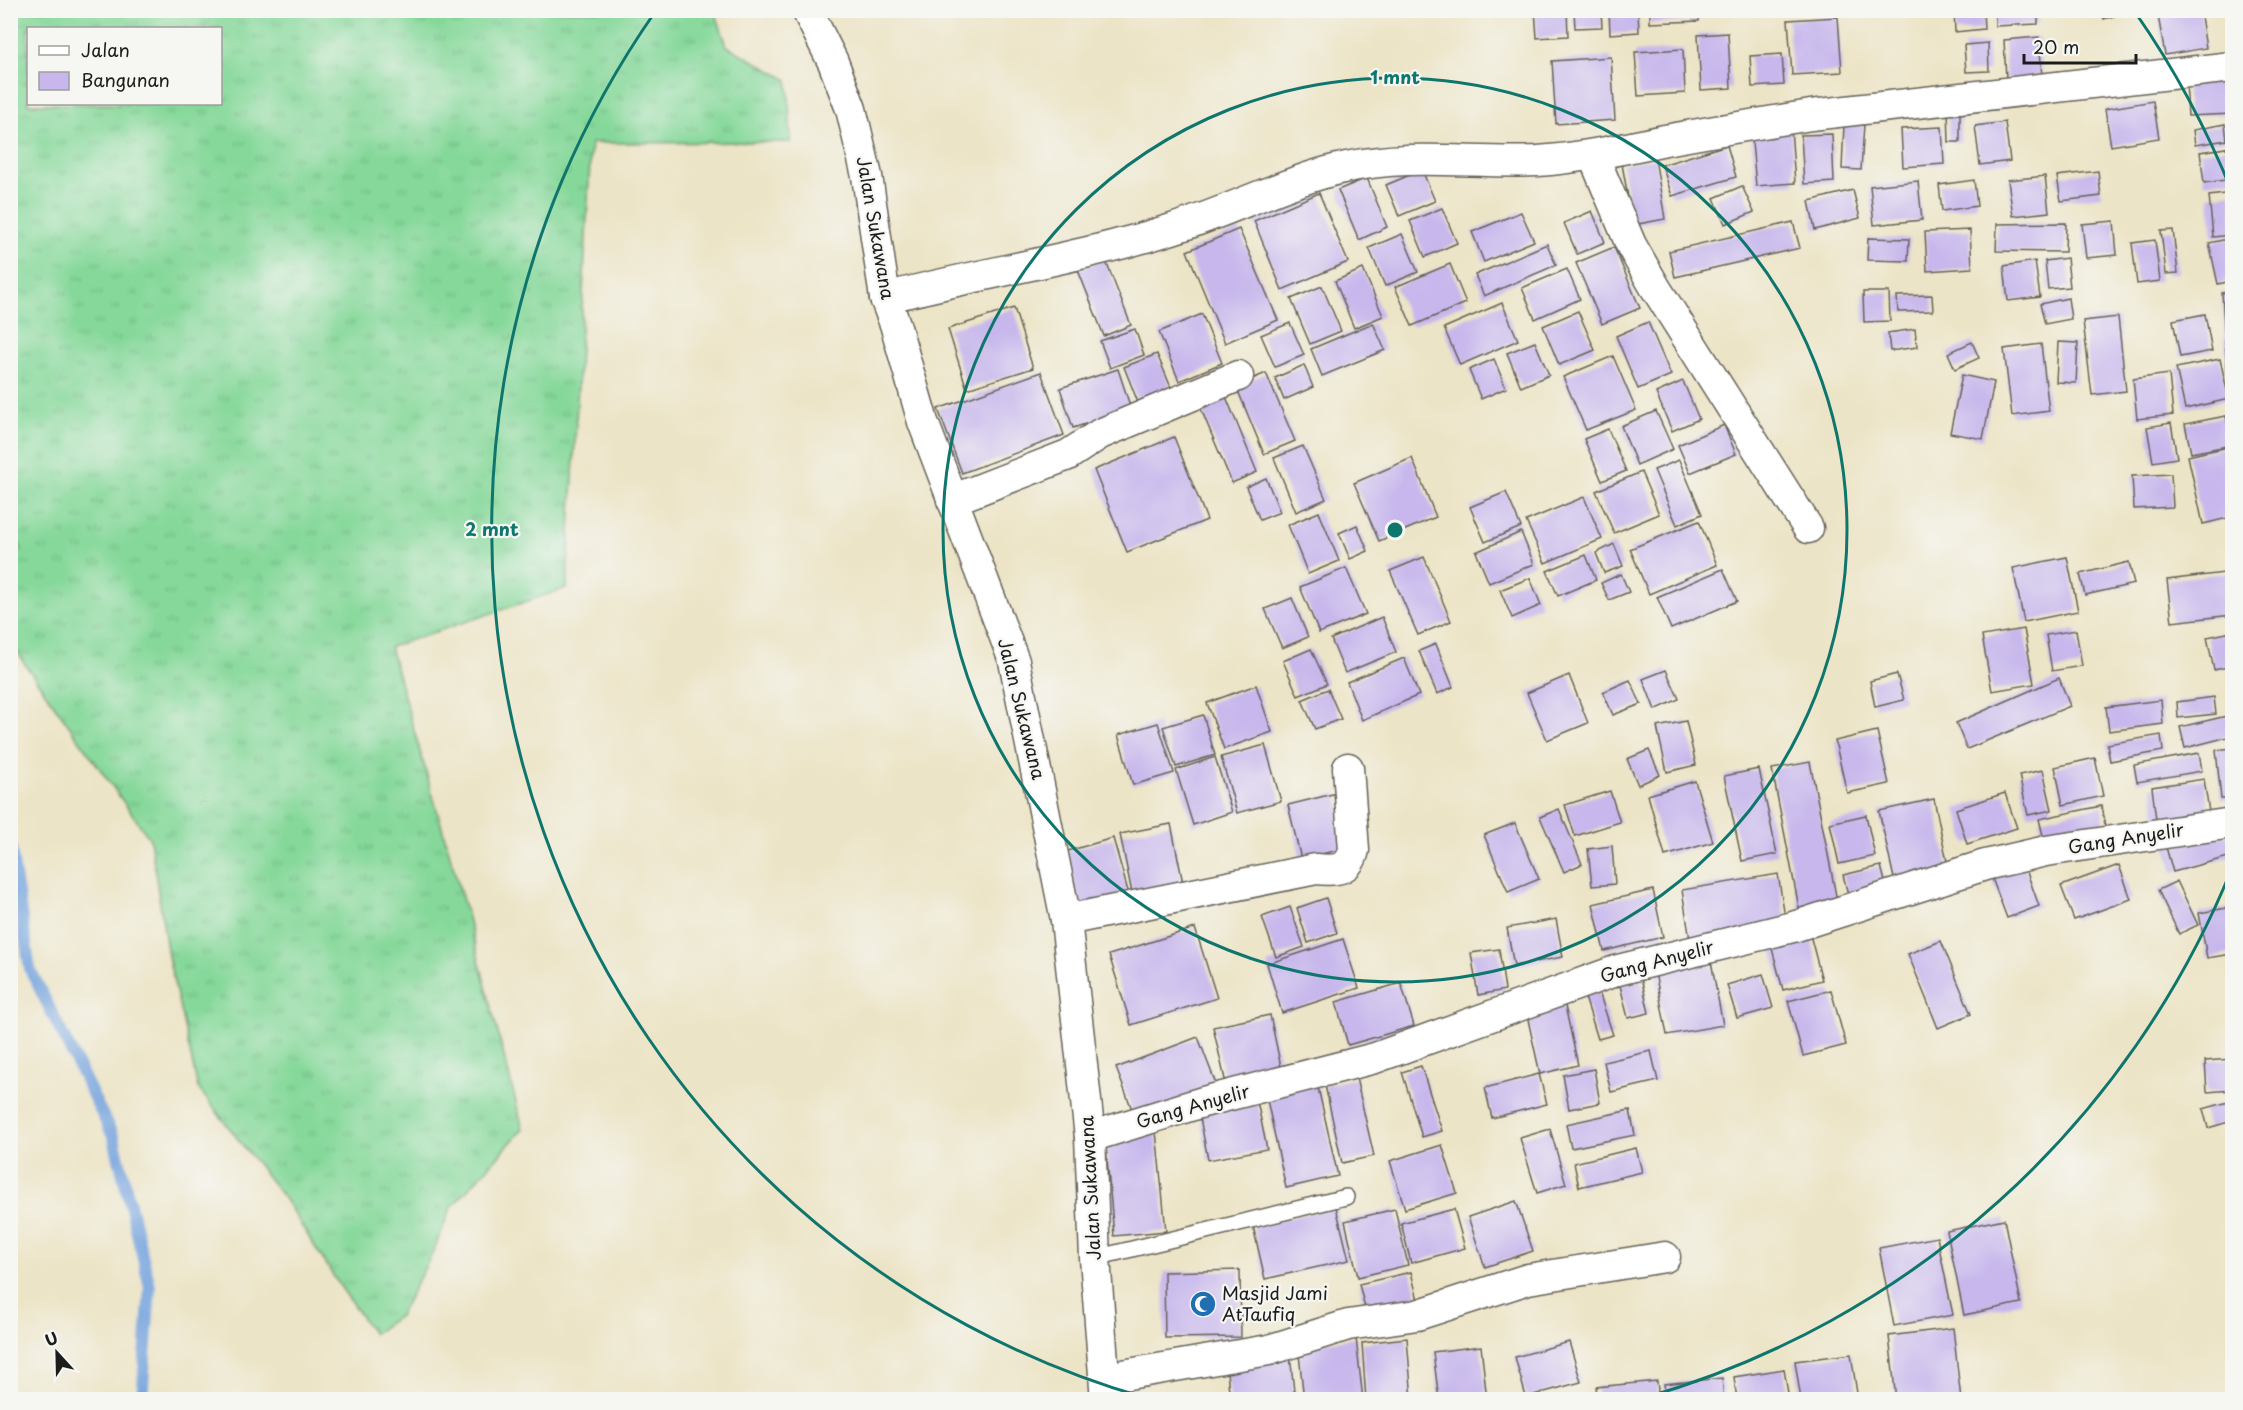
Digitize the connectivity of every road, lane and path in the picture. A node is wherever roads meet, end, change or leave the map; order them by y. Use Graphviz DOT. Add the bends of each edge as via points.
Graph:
graph roads {
  1 [pos="810,13"];
  2 [pos="2232,67"];
  3 [pos="1593,155"];
  4 [pos="885,298"];
  5 [pos="1238,376"];
  6 [pos="952,500"];
  7 [pos="1808,528"];
  8 [pos="1348,768"];
  9 [pos="2232,823"];
  10 [pos="1066,920"];
  11 [pos="1090,1137"];
  12 [pos="1346,1197"];
  13 [pos="1665,1257"];
  14 [pos="1095,1258"];
  15 [pos="1106,1389"];
  1 -- 4 [label="street, Jalan Sukawana" via="851,109 867,176"];
  2 -- 3 [label="street" via="1743,125"];
  3 -- 4 [label="street" via="1538,160 1412,160 1348,166 1172,229 1092,252"];
  3 -- 7 [label="street" via="1631,244"];
  4 -- 6 [label="street, Jalan Sukawana"];
  5 -- 6 [label="street" via="1100,434 1068,455"];
  6 -- 10 [label="street, Jalan Sukawana" via="1014,661"];
  8 -- 10 [label="street" via="1354,850 1351,862 1344,868 1316,869"];
  9 -- 11 [label="street, Gang Anyelir" via="2046,851 1985,865 1793,927 1618,970 1375,1058 1203,1102"];
  10 -- 11 [label="street, Jalan Sukawana"];
  11 -- 14 [label="street, Jalan Sukawana"];
  12 -- 14 [label="lane"];
  13 -- 15 [label="street" via="1528,1279 1417,1315 1348,1324 1269,1350"];
  14 -- 15 [label="street, Jalan Sukawana"];
}
